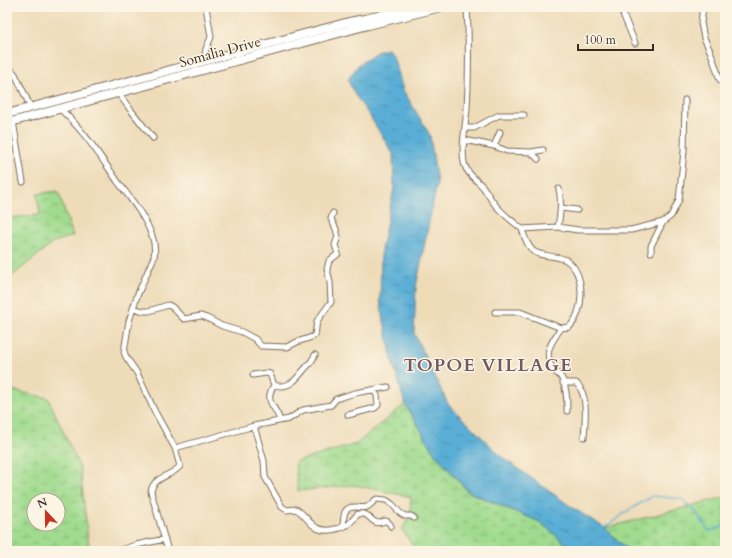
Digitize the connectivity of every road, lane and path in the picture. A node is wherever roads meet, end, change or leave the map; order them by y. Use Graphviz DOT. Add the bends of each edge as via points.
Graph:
graph roads {
  1 [pos="206,7"];
  2 [pos="416,7"];
  3 [pos="440,7"];
  4 [pos="467,7"];
  5 [pos="620,7"];
  6 [pos="703,7"];
  7 [pos="635,43"];
  8 [pos="204,61"];
  9 [pos="7,66"];
  10 [pos="720,80"];
  11 [pos="118,93"];
  12 [pos="685,100"];
  13 [pos="31,108"];
  14 [pos="59,108"];
  15 [pos="7,114"];
  16 [pos="524,115"];
  17 [pos="10,122"];
  18 [pos="465,128"];
  19 [pos="500,132"];
  20 [pos="153,138"];
  21 [pos="464,140"];
  22 [pos="494,146"];
  23 [pos="543,150"];
  24 [pos="531,152"];
  25 [pos="538,159"];
  26 [pos="23,182"];
  27 [pos="559,189"];
  28 [pos="562,208"];
  29 [pos="577,210"];
  30 [pos="333,213"];
  31 [pos="663,222"];
  32 [pos="558,227"];
  33 [pos="522,228"];
  34 [pos="651,252"];
  35 [pos="134,308"];
  36 [pos="495,312"];
  37 [pos="561,328"];
  38 [pos="315,355"];
  39 [pos="253,375"];
  40 [pos="563,383"];
  41 [pos="274,385"];
  42 [pos="388,387"];
  43 [pos="373,390"];
  44 [pos="567,411"];
  45 [pos="348,415"];
  46 [pos="280,421"];
  47 [pos="254,426"];
  48 [pos="584,437"];
  49 [pos="175,448"];
  50 [pos="414,518"];
  51 [pos="392,526"];
  52 [pos="343,527"];
  53 [pos="165,539"];
  54 [pos="117,551"];
  55 [pos="168,551"];
  1 -- 8 [label="street" via="211,37"];
  2 -- 8 [label="main road, Somalia Drive" via="348,22"];
  3 -- 11 [label="main road, Somalia Drive"];
  4 -- 18 [label="street" via="469,54"];
  5 -- 7 [label="street"];
  6 -- 10 [label="street" via="701,23 704,38"];
  8 -- 13 [label="main road, Somalia Drive"];
  9 -- 13 [label="street" via="15,74"];
  11 -- 14 [label="main road, Somalia Drive"];
  11 -- 20 [label="street"];
  12 -- 31 [label="street" via="684,151 679,200 671,216"];
  13 -- 15 [label="main road, Somalia Drive"];
  14 -- 17 [label="main road, Somalia Drive"];
  14 -- 35 [label="street" via="78,126 100,155 133,202 152,236 154,257"];
  16 -- 18 [label="street" via="499,115 474,128"];
  17 -- 26 [label="street"];
  18 -- 21 [label="street"];
  19 -- 22 [label="street"];
  21 -- 22 [label="street"];
  21 -- 33 [label="street" via="464,163 468,171 504,215"];
  22 -- 24 [label="street" via="507,151"];
  23 -- 24 [label="street"];
  24 -- 25 [label="street"];
  27 -- 28 [label="street"];
  28 -- 29 [label="street"];
  28 -- 32 [label="street"];
  30 -- 35 [label="street" via="331,219 338,237 335,245 338,254 329,261 327,269 331,302 317,321 315,335 312,337 283,348 261,346 255,339 242,332 207,318 201,316 184,319 172,307 149,311"];
  31 -- 32 [label="street" via="631,230 578,230"];
  31 -- 34 [label="street" via="651,246"];
  32 -- 33 [label="street"];
  33 -- 37 [label="street" via="532,250 565,260 578,279 581,302 579,311 572,325"];
  35 -- 49 [label="street" via="124,352"];
  36 -- 37 [label="street" via="520,312"];
  37 -- 40 [label="street" via="548,347 548,356"];
  38 -- 41 [label="street" via="292,383 282,387"];
  39 -- 41 [label="street" via="270,374"];
  40 -- 44 [label="street"];
  40 -- 48 [label="street" via="576,383 581,387 585,399"];
  41 -- 46 [label="street" via="269,396"];
  42 -- 43 [label="street"];
  43 -- 45 [label="street" via="377,395 378,405"];
  43 -- 46 [label="street" via="339,398 328,406 303,410 289,419"];
  46 -- 47 [label="street"];
  47 -- 49 [label="street"];
  47 -- 52 [label="street" via="264,461 265,477 282,507 287,510 296,508 319,530"];
  49 -- 53 [label="street" via="180,466 162,477 151,488"];
  50 -- 52 [label="street" via="400,513 386,500 377,499 365,508 346,509"];
  51 -- 52 [label="street" via="389,522 377,523 369,516 358,514"];
  53 -- 54 [label="street"];
  53 -- 55 [label="street"];
}
